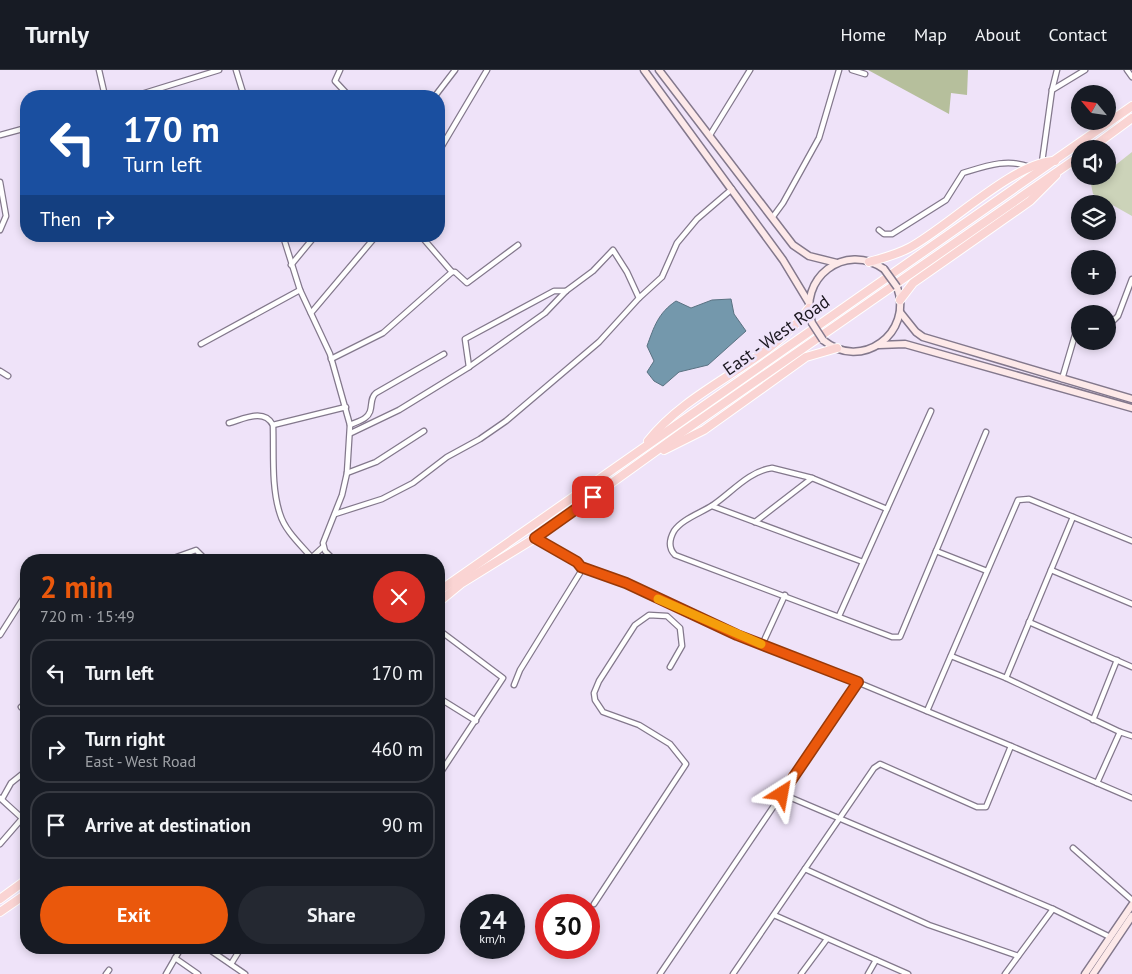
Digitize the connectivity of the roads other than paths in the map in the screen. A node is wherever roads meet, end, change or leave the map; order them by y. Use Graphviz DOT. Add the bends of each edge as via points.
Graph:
graph roads {
  1 [pos="99,70"];
  2 [pos="219,70"];
  3 [pos="236,70"];
  4 [pos="340,70"];
  5 [pos="455,70"];
  6 [pos="487,70"];
  7 [pos="644,70"];
  8 [pos="659,70"];
  9 [pos="750,70"];
  10 [pos="839,70"];
  11 [pos="852,70"];
  12 [pos="1057,70"];
  13 [pos="1085,70"];
  14 [pos="1127,70"];
  15 [pos="865,74"];
  16 [pos="1132,77"];
  17 [pos="104,90"];
  18 [pos="154,90"];
  19 [pos="242,90"];
  20 [pos="343,90"];
  21 [pos="440,90"];
  22 [pos="1052,90"];
  23 [pos="1132,106"];
  24 [pos="1132,118"];
  25 [pos="20,130"];
  26 [pos="0,135"];
  27 [pos="710,135"];
  28 [pos="1102,140"];
  29 [pos="445,141"];
  30 [pos="1056,161"];
  31 [pos="1042,162"];
  32 [pos="1071,162"];
  33 [pos="1030,167"];
  34 [pos="1060,170"];
  35 [pos="0,182"];
  36 [pos="732,189"];
  37 [pos="772,218"];
  38 [pos="0,230"];
  39 [pos="879,230"];
  40 [pos="285,242"];
  41 [pos="311,242"];
  42 [pos="371,242"];
  43 [pos="426,242"];
  44 [pos="518,245"];
  45 [pos="869,262"];
  46 [pos="837,263"];
  47 [pos="291,266"];
  48 [pos="452,272"];
  49 [pos="1132,279"];
  50 [pos="300,290"];
  51 [pos="566,292"];
  52 [pos="639,298"];
  53 [pos="900,300"];
  54 [pos="809,306"];
  55 [pos="900,312"];
  56 [pos="311,313"];
  57 [pos="1116,318"];
  58 [pos="201,344"];
  59 [pos="879,345"];
  60 [pos="837,348"];
  61 [pos="1071,348"];
  62 [pos="444,354"];
  63 [pos="331,359"];
  64 [pos="468,367"];
  65 [pos="0,371"];
  66 [pos="8,376"];
  67 [pos="1062,379"];
  68 [pos="1132,399"];
  69 [pos="346,407"];
  70 [pos="1132,408"];
  71 [pos="931,411"];
  72 [pos="229,423"];
  73 [pos="273,425"];
  74 [pos="350,425"];
  75 [pos="424,431"];
  76 [pos="986,432"];
  77 [pos="351,433"];
  78 [pos="641,451"];
  79 [pos="651,456"];
  80 [pos="347,473"];
  81 [pos="812,478"];
  82 [pos="712,506"];
  83 [pos="887,509"];
  84 [pos="335,514"];
  85 [pos="1073,517"];
  86 [pos="755,522"];
  87 [pos="535,538"];
  88 [pos="1132,541"];
  89 [pos="323,547"];
  90 [pos="936,551"];
  91 [pos="185,554"];
  92 [pos="200,554"];
  93 [pos="306,554"];
  94 [pos="315,554"];
  95 [pos="329,554"];
  96 [pos="863,562"];
  97 [pos="581,567"];
  98 [pos="1051,570"];
  99 [pos="987,571"];
  100 [pos="445,587"];
  101 [pos="785,595"];
  102 [pos="445,597"];
  103 [pos="20,603"];
  104 [pos="1132,604"];
  105 [pos="839,616"];
  106 [pos="1029,622"];
  107 [pos="445,634"];
  108 [pos="0,635"];
  109 [pos="762,645"];
  110 [pos="951,656"];
  111 [pos="1117,660"];
  112 [pos="670,667"];
  113 [pos="1132,667"];
  114 [pos="1006,678"];
  115 [pos="858,682"];
  116 [pos="514,685"];
  117 [pos="445,702"];
  118 [pos="927,711"];
  119 [pos="1094,720"];
  120 [pos="476,721"];
  121 [pos="1120,732"];
  122 [pos="1132,736"];
  123 [pos="1012,746"];
  124 [pos="445,766"];
  125 [pos="20,776"];
  126 [pos="1097,783"];
  127 [pos="782,794"];
  128 [pos="1,798"];
  129 [pos="1132,798"];
  130 [pos="20,815"];
  131 [pos="839,819"];
  132 [pos="20,821"];
  133 [pos="0,844"];
  134 [pos="1073,848"];
  135 [pos="805,869"];
  136 [pos="20,884"];
  137 [pos="600,895"];
  138 [pos="20,898"];
  139 [pos="0,899"];
  140 [pos="1132,900"];
  141 [pos="1132,905"];
  142 [pos="1053,909"];
  143 [pos="0,912"];
  144 [pos="774,915"];
  145 [pos="1132,916"];
  146 [pos="1110,937"];
  147 [pos="827,938"];
  148 [pos="177,954"];
  149 [pos="216,954"];
  150 [pos="237,954"];
  151 [pos="1018,956"];
  152 [pos="175,958"];
  153 [pos="876,960"];
  154 [pos="231,964"];
  155 [pos="237,972"];
  156 [pos="166,974"];
  157 [pos="198,974"];
  158 [pos="245,974"];
  159 [pos="660,974"];
  160 [pos="733,974"];
  161 [pos="801,974"];
  162 [pos="868,974"];
  163 [pos="908,974"];
  164 [pos="1005,974"];
  165 [pos="1085,974"];
  166 [pos="1093,974"];
  1 -- 17 [label="street"];
  2 -- 18 [label="street"];
  3 -- 19 [label="street"];
  4 -- 20 [label="street" via="335,81"];
  5 -- 21 [label="street"];
  6 -- 29 [label="street"];
  7 -- 36 [label="main road"];
  8 -- 27 [label="main road"];
  9 -- 27 [label="street"];
  10 -- 37 [label="street" via="819,138"];
  11 -- 15 [label="street"];
  12 -- 22 [label="street"];
  13 -- 22 [label="street"];
  14 -- 16 [label="street"];
  22 -- 31 [label="street"];
  23 -- 30 [label="main road, East - West Road"];
  24 -- 28 [label="main road"];
  25 -- 26 [label="street"];
  27 -- 37 [label="main road"];
  30 -- 31 [label="main road"];
  30 -- 78 [label="main road, East - West Road"];
  31 -- 33 [label="main road"];
  32 -- 34 [label="main road, East - West Road"];
  33 -- 39 [label="street" via="1004,162 963,173 951,194 935,208 892,234"];
  33 -- 45 [label="main road" via="910,248"];
  34 -- 53 [label="main road" via="1044,190 926,274"];
  34 -- 79 [label="main road, East - West Road"];
  35 -- 38 [label="street" via="6,216"];
  36 -- 52 [label="street" via="677,243 662,277"];
  36 -- 54 [label="main road" via="798,282"];
  37 -- 46 [label="main road" via="801,252"];
  40 -- 47 [label="street"];
  41 -- 47 [label="street"];
  42 -- 56 [label="street"];
  43 -- 48 [label="street"];
  44 -- 48 [label="street" via="467,283"];
  45 -- 46 [label="main road" via="853,259"];
  45 -- 53 [label="main road, bridge" via="884,270 897,287"];
  46 -- 54 [label="main road" via="816,281"];
  47 -- 50 [label="street"];
  48 -- 63 [label="street" via="383,333"];
  49 -- 57 [label="street"];
  50 -- 56 [label="street"];
  50 -- 58 [label="street"];
  51 -- 52 [label="street" via="593,271 612,250"];
  51 -- 64 [label="street" via="545,312"];
  51 -- 64 [label="street" via="554,291 465,339"];
  52 -- 84 [label="street" via="599,342 506,421 447,457 413,483 382,499"];
  53 -- 55 [label="main road"];
  54 -- 60 [label="main road, bridge" via="812,323 823,340"];
  54 -- 78 [label="main road" via="787,334 669,417"];
  55 -- 59 [label="main road" via="893,331"];
  55 -- 67 [label="main road" via="923,337"];
  56 -- 63 [label="street"];
  59 -- 60 [label="main road" via="856,352"];
  59 -- 70 [label="main road" via="905,344"];
  60 -- 79 [label="main road" via="806,357 704,430"];
  61 -- 67 [label="street"];
  62 -- 74 [label="street" via="376,393 369,414"];
  63 -- 69 [label="street"];
  64 -- 77 [label="street" via="399,410"];
  65 -- 66 [label="street"];
  67 -- 68 [label="main road"];
  69 -- 73 [label="street"];
  69 -- 74 [label="street"];
  71 -- 83 [label="street"];
  72 -- 73 [label="street" via="264,415"];
  73 -- 93 [label="street" via="276,498 280,515"];
  74 -- 77 [label="street"];
  75 -- 80 [label="street" via="376,462"];
  76 -- 90 [label="street"];
  77 -- 80 [label="street"];
  78 -- 100 [label="main road, East - West Road"];
  79 -- 87 [label="main road, East - West Road"];
  80 -- 84 [label="street"];
  81 -- 82 [label="street" via="766,469 746,479"];
  81 -- 83 [label="street"];
  81 -- 86 [label="street"];
  82 -- 86 [label="street"];
  82 -- 101 [label="street" via="675,530 669,542 670,551 675,556"];
  83 -- 96 [label="street"];
  84 -- 89 [label="street"];
  85 -- 88 [label="street"];
  85 -- 98 [label="street"];
  85 -- 99 [label="street" via="1029,499 1018,500"];
  86 -- 96 [label="street"];
  87 -- 97 [label="street"];
  87 -- 102 [label="main road, East - West Road"];
  89 -- 94 [label="street"];
  89 -- 95 [label="street"];
  90 -- 99 [label="street"];
  90 -- 105 [label="street" via="900,637 892,637"];
  91 -- 92 [label="street" via="196,550"];
  96 -- 105 [label="street"];
  97 -- 109 [label="street" via="626,583"];
  97 -- 116 [label="street"];
  98 -- 104 [label="street"];
  98 -- 106 [label="street"];
  99 -- 110 [label="street"];
  101 -- 105 [label="street"];
  101 -- 109 [label="street"];
  103 -- 108 [label="street"];
  106 -- 111 [label="street"];
  106 -- 114 [label="street"];
  107 -- 120 [label="street" via="503,678"];
  109 -- 115 [label="street"];
  110 -- 114 [label="street"];
  110 -- 118 [label="street"];
  111 -- 113 [label="street"];
  111 -- 119 [label="street"];
  112 -- 137 [label="street" via="682,646 680,628 667,616 649,615 635,625 596,688 595,700 603,712 649,730 670,744 686,764"];
  114 -- 119 [label="street"];
  115 -- 118 [label="street"];
  115 -- 127 [label="street"];
  117 -- 120 [label="street"];
  118 -- 123 [label="street"];
  119 -- 121 [label="street"];
  120 -- 124 [label="street"];
  121 -- 122 [label="street"];
  121 -- 126 [label="street"];
  123 -- 126 [label="street"];
  123 -- 131 [label="street" via="986,808 977,807 880,764"];
  125 -- 128 [label="street"];
  126 -- 129 [label="street"];
  127 -- 131 [label="street"];
  127 -- 159 [label="street"];
  128 -- 130 [label="street"];
  131 -- 135 [label="street"];
  131 -- 142 [label="street"];
  132 -- 133 [label="street"];
  134 -- 140 [label="street"];
  135 -- 144 [label="street"];
  135 -- 151 [label="street" via="930,925"];
  136 -- 139 [label="main road"];
  138 -- 143 [label="main road"];
  141 -- 146 [label="main road"];
  142 -- 146 [label="street"];
  142 -- 151 [label="street"];
  144 -- 147 [label="street"];
  144 -- 160 [label="street"];
  145 -- 166 [label="main road"];
  146 -- 165 [label="main road"];
  147 -- 153 [label="street"];
  147 -- 161 [label="street"];
  148 -- 152 [label="street"];
  149 -- 154 [label="street"];
  150 -- 154 [label="street"];
  151 -- 164 [label="street"];
  152 -- 156 [label="street"];
  152 -- 157 [label="street"];
  153 -- 162 [label="street"];
  153 -- 163 [label="street"];
  154 -- 155 [label="street"];
  155 -- 158 [label="street"];
}
